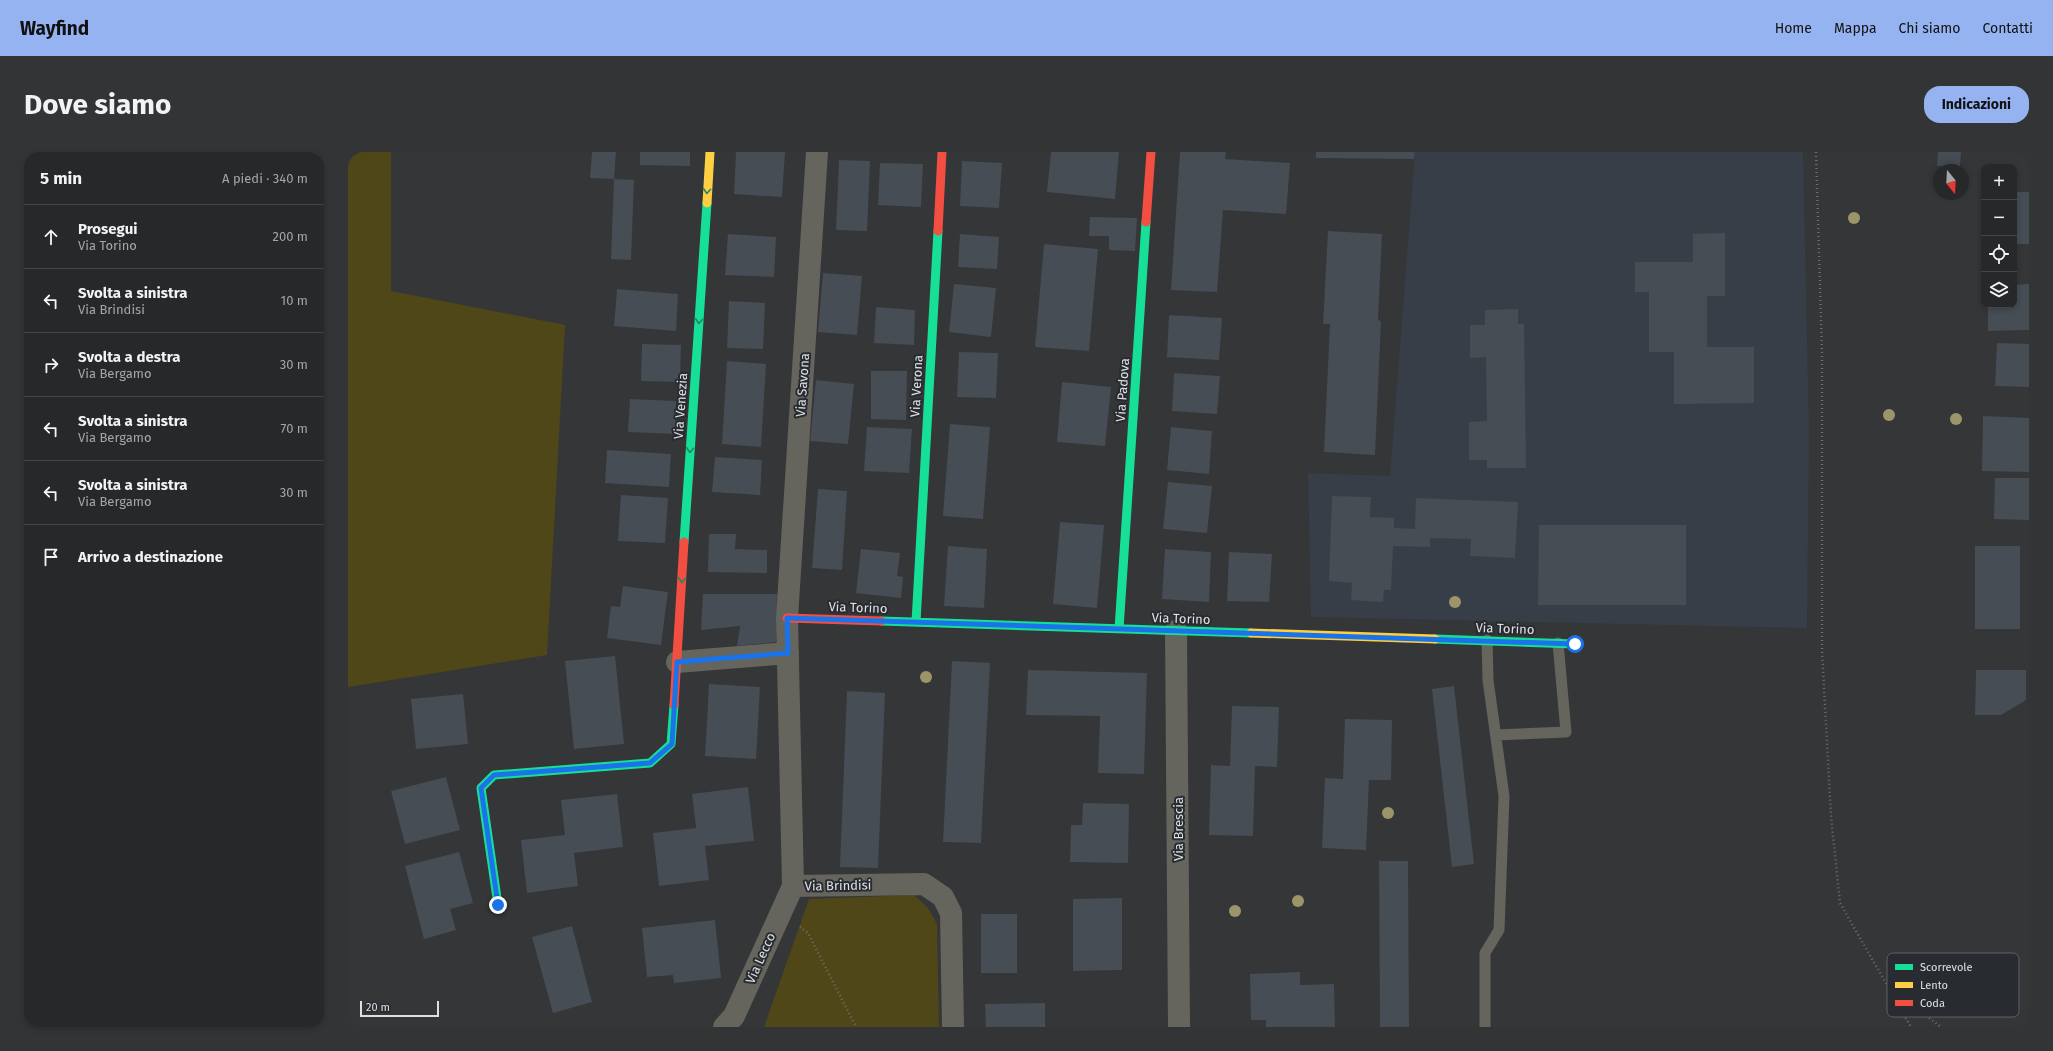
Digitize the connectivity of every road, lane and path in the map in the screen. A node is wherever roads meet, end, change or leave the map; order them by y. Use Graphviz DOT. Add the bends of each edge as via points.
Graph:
graph roads {
  1 [pos="710,152"];
  2 [pos="817,152"];
  3 [pos="942,152"];
  4 [pos="1150,152"];
  5 [pos="1816,152"];
  6 [pos="787,618"];
  7 [pos="916,622"];
  8 [pos="1119,629"];
  9 [pos="1176,631"];
  10 [pos="1487,640"];
  11 [pos="1558,643"];
  12 [pos="1575,644"];
  13 [pos="788,653"];
  14 [pos="677,662"];
  15 [pos="1496,735"];
  16 [pos="793,886"];
  17 [pos="498,905"];
  18 [pos="781,910"];
  19 [pos="1887,985"];
  20 [pos="1905,1017"];
  21 [pos="1928,1017"];
  22 [pos="724,1027"];
  23 [pos="856,1027"];
  24 [pos="953,1027"];
  25 [pos="1179,1027"];
  26 [pos="1485,1027"];
  27 [pos="1911,1027"];
  28 [pos="1941,1027"];
  1 -- 14 [label="street, Via Venezia, one-way"];
  2 -- 6 [label="street, Via Savona"];
  3 -- 7 [label="street, Via Verona"];
  4 -- 8 [label="street, Via Padova"];
  5 -- 19 [label="path" via="1822,353 1822,650 1831,816 1840,903"];
  6 -- 7 [label="street, Via Torino"];
  6 -- 13 [label="street, Via Brindisi"];
  7 -- 8 [label="street, Via Torino"];
  8 -- 9 [label="street, Via Torino"];
  9 -- 10 [label="street, Via Torino"];
  9 -- 25 [label="street, Via Brescia"];
  10 -- 11 [label="street, Via Torino"];
  10 -- 15 [label="lane" via="1488,680"];
  11 -- 12 [label="street, Via Torino"];
  11 -- 15 [label="lane" via="1566,732"];
  13 -- 14 [label="street"];
  13 -- 16 [label="street, Via Brindisi"];
  14 -- 17 [label="street, Via Venezia" via="672,744 650,763 494,775 481,788"];
  15 -- 26 [label="lane" via="1504,796 1499,930 1485,953"];
  16 -- 18 [label="street, Via Lecco"];
  16 -- 24 [label="street, Via Brindisi" via="924,884 943,897 951,913"];
  18 -- 22 [label="street, Via Lecco" via="734,1016"];
  18 -- 23 [label="path" via="808,933"];
  20 -- 27 [label="path"];
  21 -- 28 [label="path"];
}
